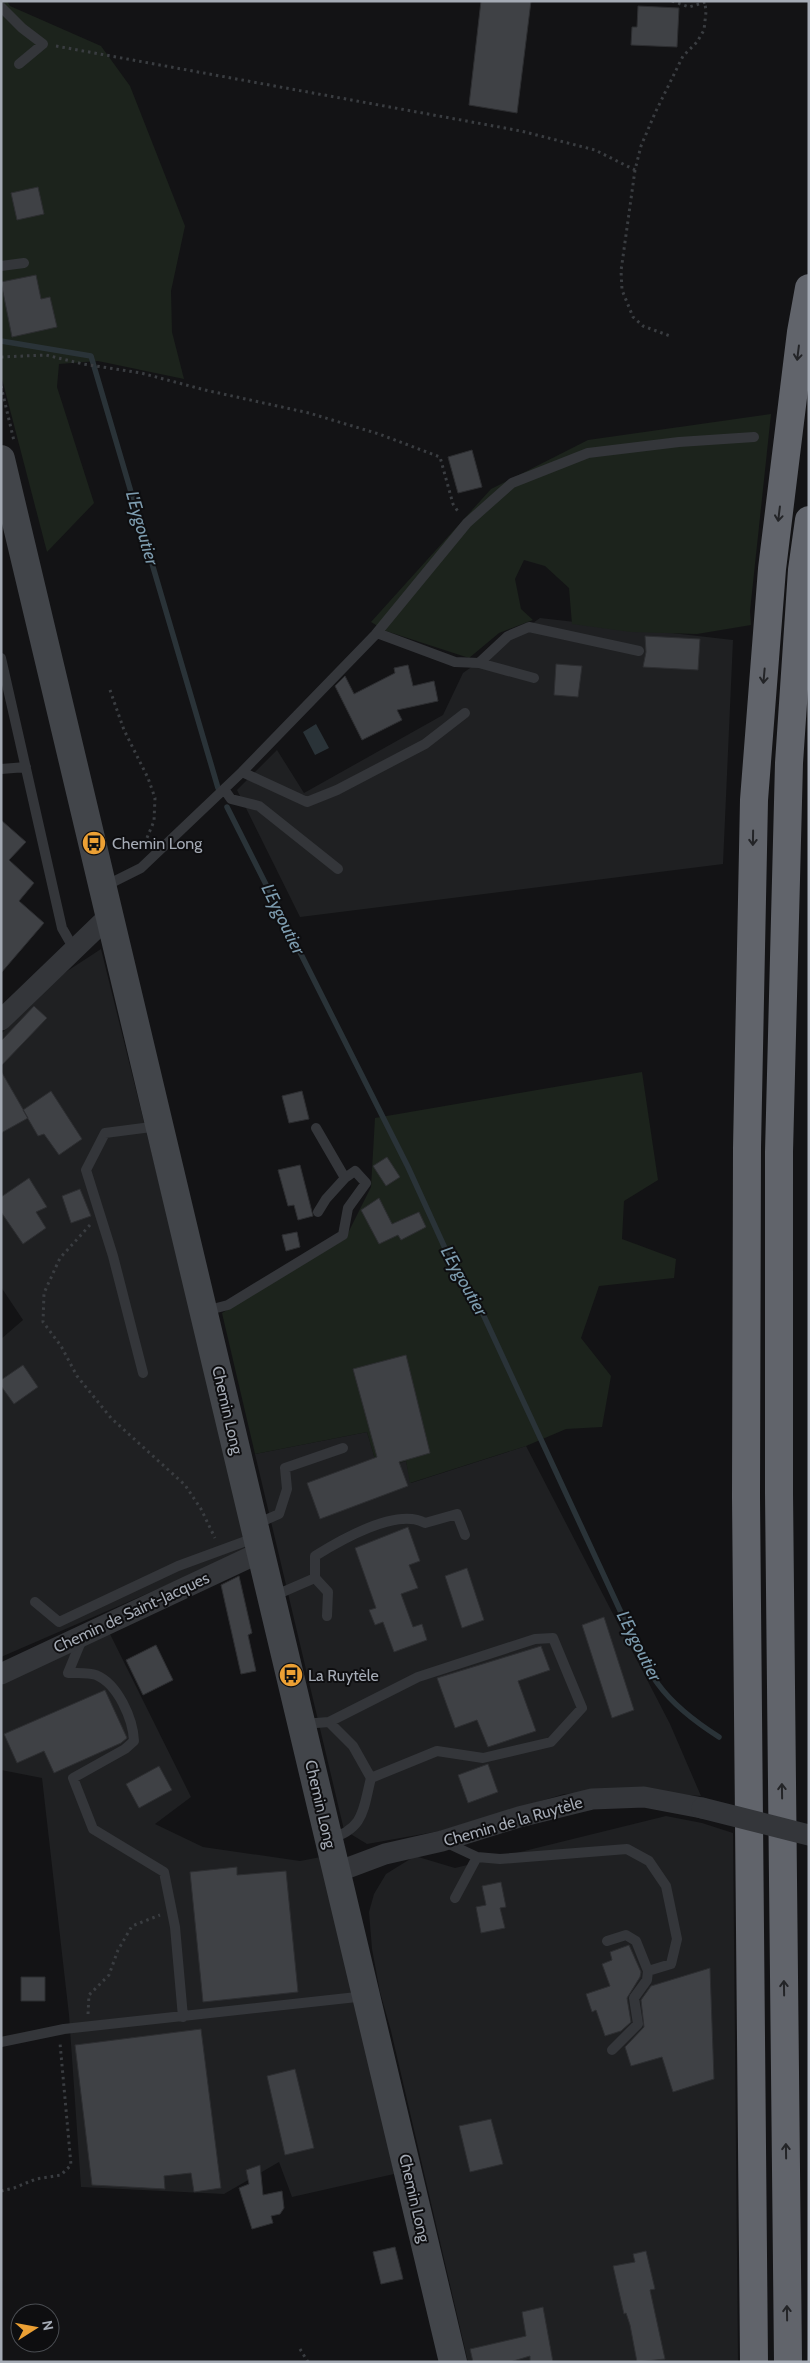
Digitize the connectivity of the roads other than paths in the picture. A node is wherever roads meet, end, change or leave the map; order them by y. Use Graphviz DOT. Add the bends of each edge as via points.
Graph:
graph roads {
  1 [pos="1,7"];
  2 [pos="19,64"];
  3 [pos="24,262"];
  4 [pos="1,266"];
  5 [pos="809,288"];
  6 [pos="754,437"];
  7 [pos="1,459"];
  8 [pos="809,520"];
  9 [pos="377,633"];
  10 [pos="639,651"];
  11 [pos="1,658"];
  12 [pos="479,663"];
  13 [pos="534,678"];
  14 [pos="809,699"];
  15 [pos="465,714"];
  16 [pos="26,767"];
  17 [pos="1,769"];
  18 [pos="242,772"];
  19 [pos="224,789"];
  20 [pos="338,869"];
  21 [pos="104,886"];
  22 [pos="110,915"];
  23 [pos="784,933"];
  24 [pos="74,949"];
  25 [pos="1,1020"];
  26 [pos="160,1126"];
  27 [pos="316,1128"];
  28 [pos="345,1178"];
  29 [pos="318,1212"];
  30 [pos="204,1311"];
  31 [pos="144,1373"];
  32 [pos="342,1448"];
  33 [pos="465,1535"];
  34 [pos="258,1537"];
  35 [pos="315,1578"];
  36 [pos="271,1593"];
  37 [pos="35,1602"];
  38 [pos="327,1616"];
  39 [pos="84,1633"];
  40 [pos="1,1674"];
  41 [pos="316,1724"];
  42 [pos="371,1778"];
  43 [pos="809,1835"];
  44 [pos="330,1839"];
  45 [pos="442,1841"];
  46 [pos="477,1857"];
  47 [pos="337,1872"];
  48 [pos="455,1898"];
  49 [pos="607,1941"];
  50 [pos="648,1971"];
  51 [pos="367,1996"];
  52 [pos="183,2017"];
  53 [pos="1,2042"];
  54 [pos="612,2050"];
  55 [pos="453,2362"];
  56 [pos="754,2362"];
  57 [pos="788,2362"];
  1 -- 2 [label="lane" via="43,44"];
  3 -- 4 [label="lane"];
  5 -- 56 [label="highway, one-way" via="772,569 754,800 746,1148"];
  6 -- 9 [label="lane" via="588,453 512,483 467,523"];
  7 -- 21 [label="main road, Chemin Long"];
  8 -- 23 [label="highway" via="802,570 789,763"];
  9 -- 12 [label="lane" via="456,662"];
  9 -- 18 [label="lane"];
  10 -- 12 [label="lane" via="529,627 508,636"];
  11 -- 16 [label="lane"];
  12 -- 13 [label="lane"];
  14 -- 23 [label="highway"];
  15 -- 18 [label="lane" via="425,744 307,802"];
  16 -- 17 [label="lane"];
  16 -- 24 [label="lane" via="62,928"];
  18 -- 19 [label="lane"];
  19 -- 20 [label="lane" via="231,798 259,806"];
  19 -- 21 [label="lane" via="141,868"];
  21 -- 22 [label="main road, Chemin Long"];
  22 -- 24 [label="street"];
  22 -- 26 [label="main road, Chemin Long"];
  57 -- 23 [label="highway, one-way" via="779,1454 779,1152"];
  24 -- 25 [label="street"];
  26 -- 30 [label="main road, Chemin Long"];
  26 -- 31 [label="lane" via="104,1133 86,1170"];
  27 -- 28 [label="lane"];
  28 -- 29 [label="lane"];
  28 -- 30 [label="lane" via="355,1171 366,1183 348,1208 343,1235 228,1305"];
  30 -- 34 [label="main road, Chemin Long"];
  32 -- 34 [label="lane" via="285,1468 287,1489 279,1514"];
  33 -- 35 [label="lane" via="457,1514 425,1523 417,1518 399,1519 348,1535 314,1556"];
  34 -- 36 [label="main road, Chemin Long"];
  34 -- 37 [label="lane" via="178,1566 59,1622"];
  34 -- 39 [label="street, Chemin de Saint-Jacques"];
  35 -- 36 [label="lane" via="285,1591"];
  35 -- 38 [label="lane" via="328,1592"];
  36 -- 41 [label="main road, Chemin Long"];
  39 -- 40 [label="street, Chemin de Saint-Jacques"];
  39 -- 52 [label="lane" via="68,1673 95,1674 109,1684 124,1706 134,1729 134,1741 73,1778 93,1829 164,1872 172,1910"];
  41 -- 42 [label="lane" via="353,1746"];
  41 -- 42 [label="lane" via="418,1677 535,1639 553,1638 582,1708 551,1742 483,1758 437,1751"];
  41 -- 44 [label="main road, Chemin Long"];
  42 -- 44 [label="lane" via="359,1823"];
  43 -- 45 [label="street, Chemin de la Ruytèle, bridge" via="644,1797 592,1799"];
  44 -- 47 [label="main road, Chemin Long"];
  45 -- 46 [label="lane"];
  45 -- 47 [label="street, Chemin de la Ruytèle" via="385,1854"];
  46 -- 48 [label="lane"];
  46 -- 50 [label="lane" via="500,1859 627,1849 649,1861 666,1886 677,1940 671,1964"];
  47 -- 51 [label="main road, Chemin Long"];
  49 -- 50 [label="lane" via="626,1935 636,1941"];
  50 -- 54 [label="lane" via="647,1980 634,1998 638,2024"];
  51 -- 52 [label="lane"];
  51 -- 55 [label="main road, Chemin Long"];
  52 -- 53 [label="lane" via="60,2030"];
}
